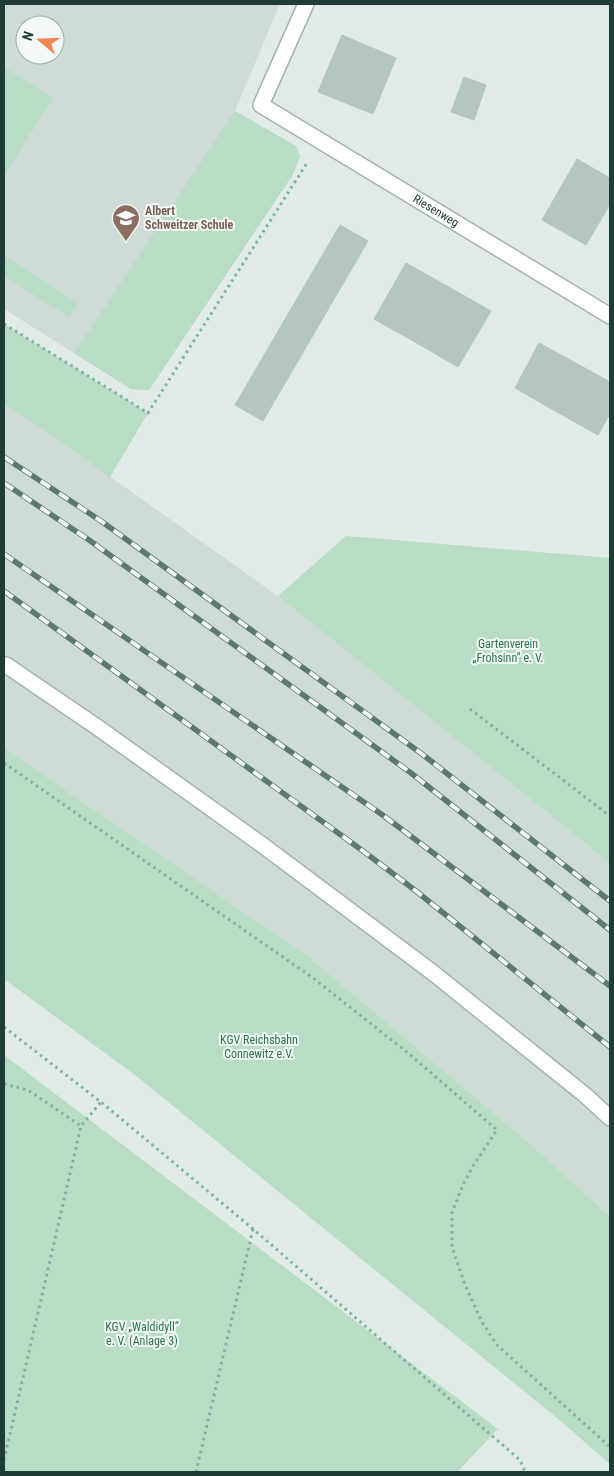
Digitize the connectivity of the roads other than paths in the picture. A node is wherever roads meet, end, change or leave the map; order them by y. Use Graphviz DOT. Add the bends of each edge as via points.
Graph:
graph roads {
  1 [pos="306,4"];
  2 [pos="610,316"];
  3 [pos="6,665"];
  4 [pos="610,1118"];
  1 -- 2 [label="street, Riesenweg" via="262,105"];
  3 -- 4 [label="street" via="262,844 432,972"];
}
